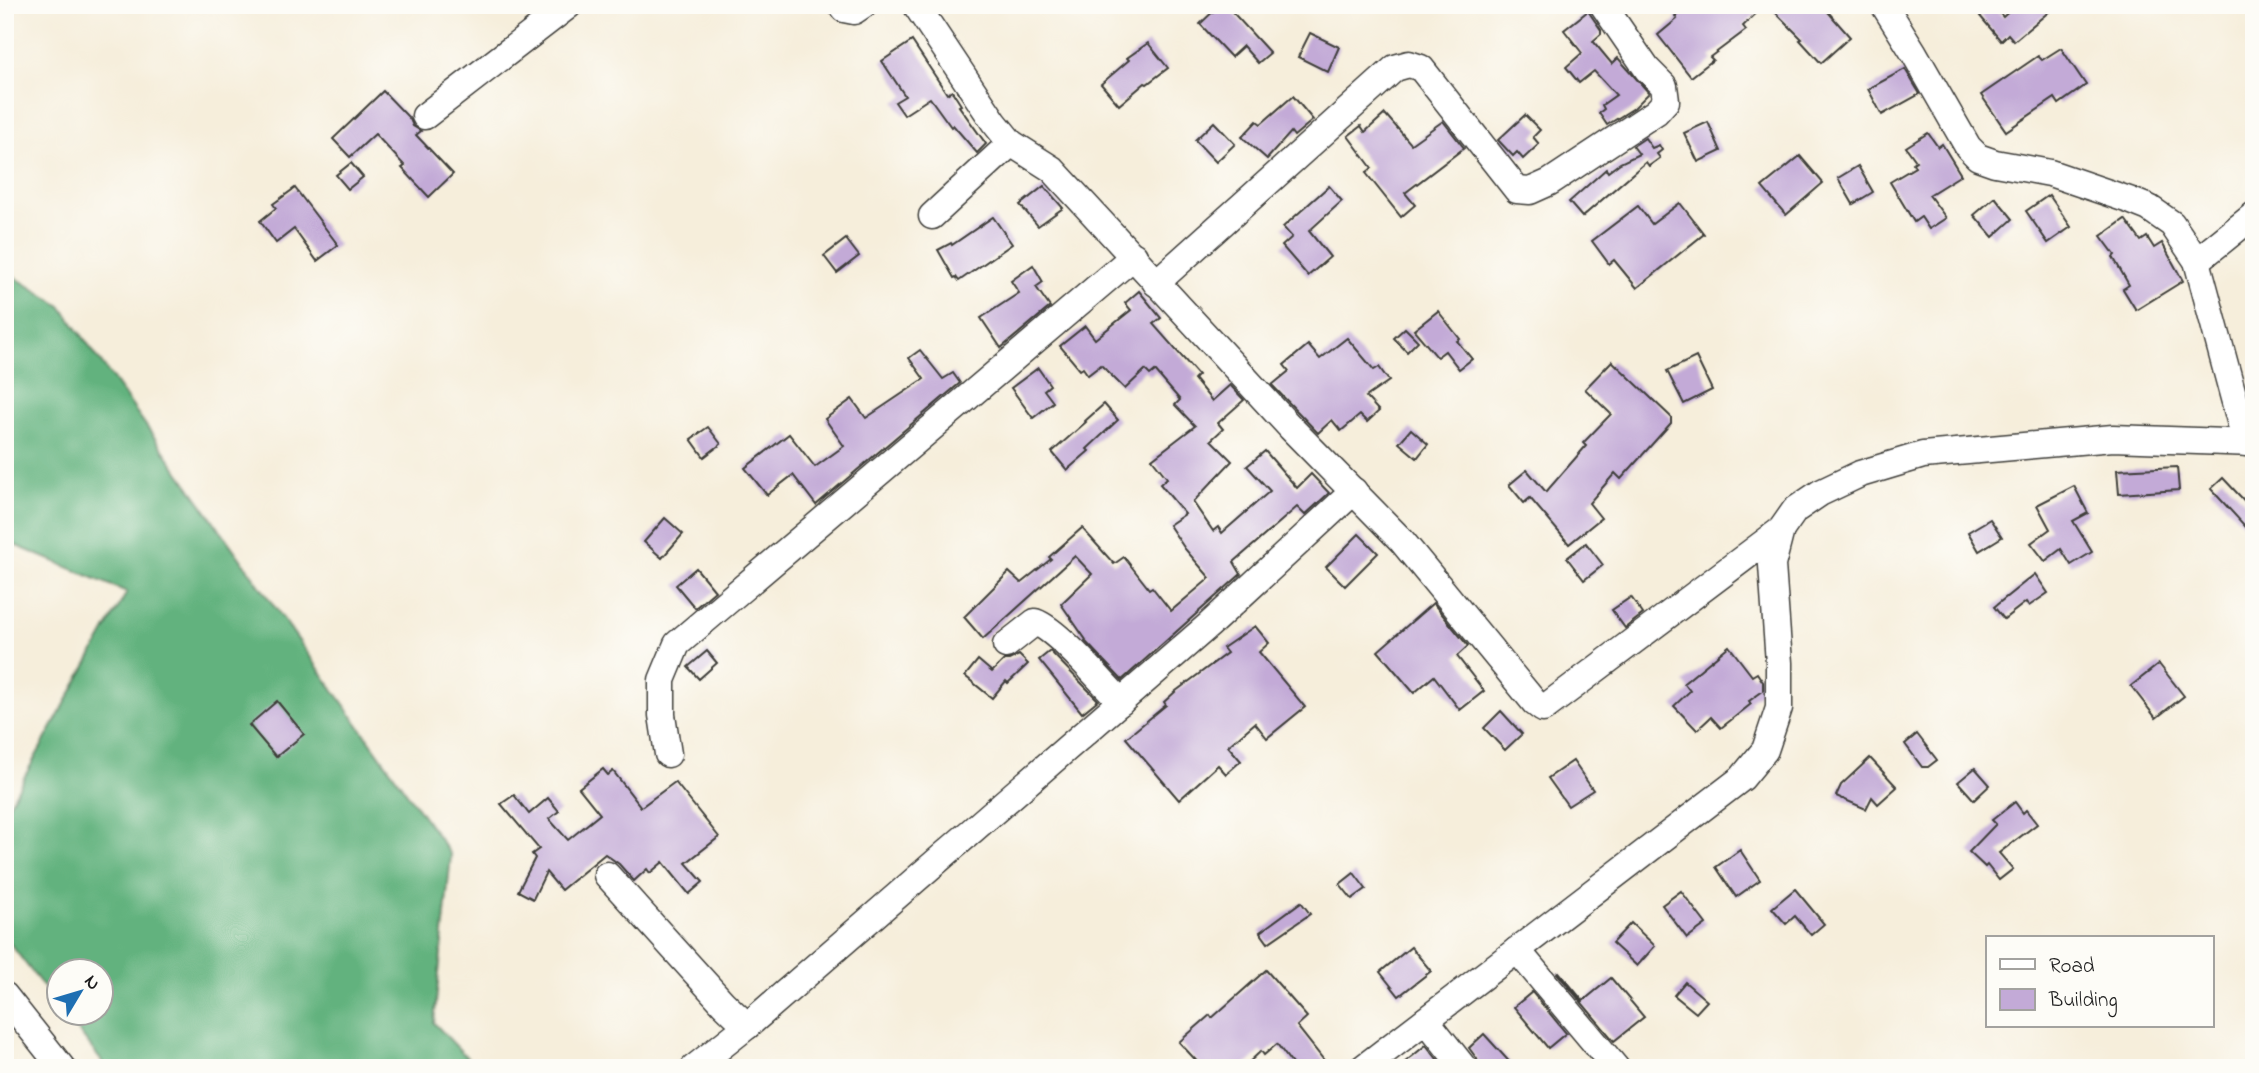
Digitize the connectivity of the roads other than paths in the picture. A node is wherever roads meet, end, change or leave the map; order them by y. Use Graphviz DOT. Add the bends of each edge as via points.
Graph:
graph roads {
  1 [pos="569,5"];
  2 [pos="841,5"];
  3 [pos="863,5"];
  4 [pos="916,5"];
  5 [pos="1603,5"];
  6 [pos="1884,5"];
  7 [pos="425,117"];
  8 [pos="1011,143"];
  9 [pos="2254,215"];
  10 [pos="932,216"];
  11 [pos="1134,256"];
  12 [pos="2197,261"];
  13 [pos="1156,283"];
  14 [pos="2250,443"];
  15 [pos="1354,491"];
  16 [pos="1781,530"];
  17 [pos="1006,645"];
  18 [pos="1121,702"];
  19 [pos="668,754"];
  20 [pos="607,875"];
  21 [pos="1517,950"];
  22 [pos="5,996"];
  23 [pos="1426,1020"];
  24 [pos="747,1026"];
  25 [pos="62,1068"];
  26 [pos="694,1068"];
  27 [pos="1363,1068"];
  28 [pos="1464,1068"];
  29 [pos="1616,1068"];
  1 -- 7 [label="street"];
  2 -- 3 [label="street" via="854,11"];
  4 -- 8 [label="street"];
  5 -- 13 [label="street" via="1664,86 1666,101 1550,182 1530,191 1517,190 1421,68 1409,64 1395,68"];
  6 -- 12 [label="street" via="1978,157 2050,173 2149,208 2172,225"];
  8 -- 10 [label="street"];
  8 -- 11 [label="street" via="1052,169"];
  9 -- 12 [label="street"];
  11 -- 13 [label="street"];
  11 -- 19 [label="street" via="677,644 662,680"];
  12 -- 14 [label="street"];
  13 -- 15 [label="street"];
  14 -- 16 [label="street" via="2113,438 1923,455 1860,474 1820,493 1795,510"];
  15 -- 16 [label="street" via="1402,541 1543,709"];
  15 -- 18 [label="street"];
  16 -- 21 [label="street" via="1772,565 1779,708 1765,750 1742,778"];
  17 -- 18 [label="street" via="1035,622 1042,625"];
  18 -- 24 [label="street"];
  20 -- 24 [label="street"];
  21 -- 23 [label="street"];
  21 -- 29 [label="street"];
  22 -- 25 [label="street"];
  23 -- 27 [label="street"];
  23 -- 28 [label="street"];
  24 -- 26 [label="street"];
}
